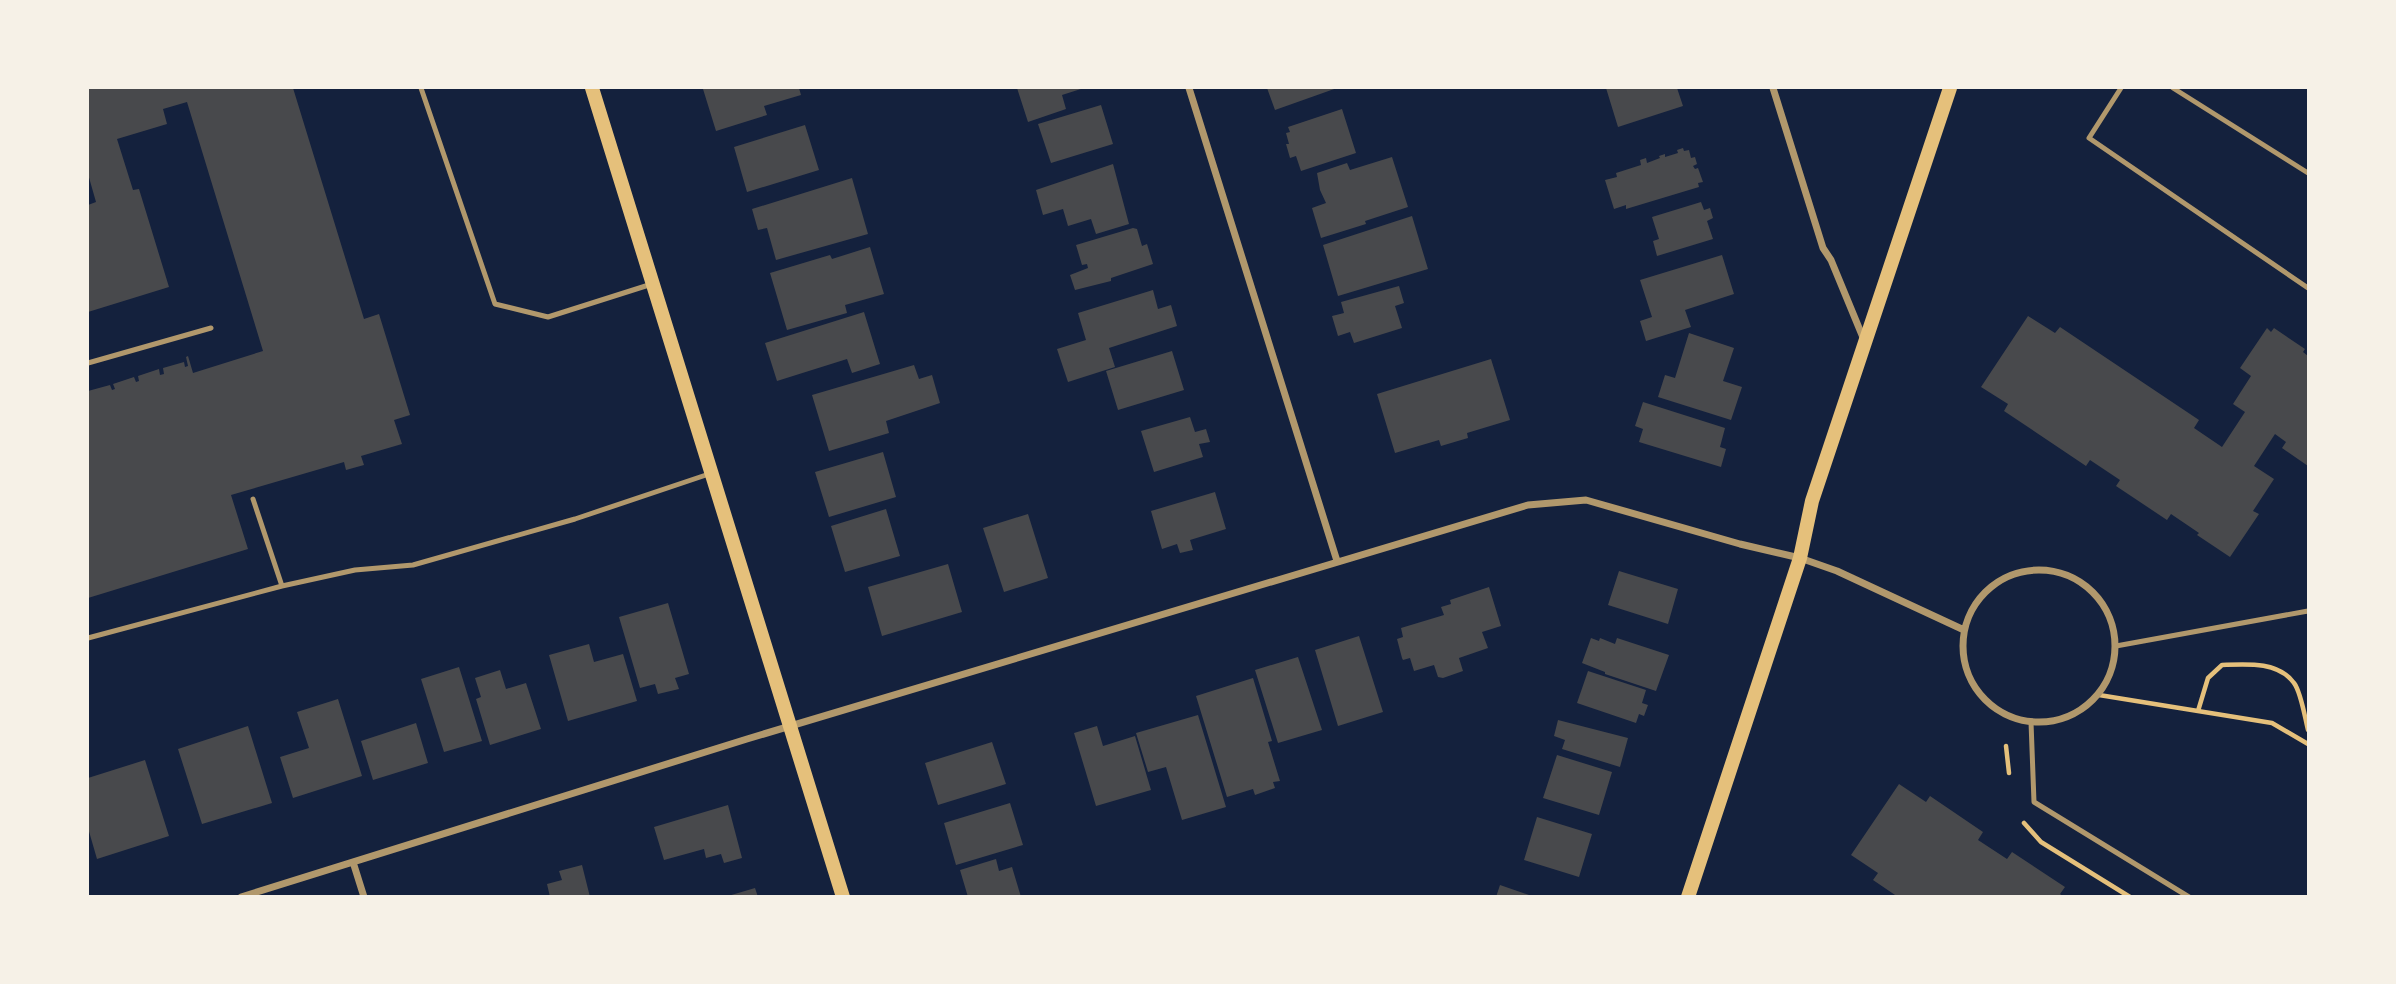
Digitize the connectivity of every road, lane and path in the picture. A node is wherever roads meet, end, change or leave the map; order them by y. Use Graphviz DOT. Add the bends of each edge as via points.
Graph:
graph roads {
  1 [pos="421,88"];
  2 [pos="592,88"];
  3 [pos="1189,88"];
  4 [pos="1773,88"];
  5 [pos="1950,88"];
  6 [pos="2121,88"];
  7 [pos="2173,88"];
  8 [pos="2308,173"];
  9 [pos="653,284"];
  10 [pos="2308,288"];
  11 [pos="211,328"];
  12 [pos="1865,341"];
  13 [pos="88,363"];
  14 [pos="712,473"];
  15 [pos="253,499"];
  16 [pos="1800,558"];
  17 [pos="1337,561"];
  18 [pos="282,586"];
  19 [pos="2308,611"];
  20 [pos="1964,630"];
  21 [pos="88,638"];
  22 [pos="2116,646"];
  23 [pos="2099,695"];
  24 [pos="2198,711"];
  25 [pos="2031,722"];
  26 [pos="790,726"];
  27 [pos="2308,730"];
  28 [pos="2308,744"];
  29 [pos="353,862"];
  30 [pos="241,897"];
  31 [pos="364,897"];
  32 [pos="843,897"];
  33 [pos="1688,897"];
  34 [pos="2189,897"];
  1 -- 9 [label="lane" via="495,304 548,317"];
  2 -- 9 [label="main road"];
  3 -- 17 [label="street"];
  4 -- 12 [label="street" via="1823,248"];
  5 -- 12 [label="main road"];
  6 -- 10 [label="lane" via="2089,138"];
  7 -- 8 [label="lane"];
  9 -- 14 [label="main road"];
  11 -- 13 [label="lane"];
  12 -- 16 [label="main road" via="1812,501"];
  14 -- 18 [label="lane" via="575,519 413,565 355,570"];
  14 -- 26 [label="main road"];
  15 -- 18 [label="lane"];
  16 -- 17 [label="street" via="1586,500 1528,505"];
  16 -- 20 [label="street"];
  16 -- 33 [label="main road"];
  17 -- 26 [label="street"];
  18 -- 21 [label="lane"];
  19 -- 22 [label="lane"];
  20 -- 22 [label="street" via="1973,607 1989,587 2010,575 2035,569 2060,572 2082,582 2100,599 2112,621"];
  20 -- 25 [label="street" via="1963,655 1970,680 1985,700 2006,715"];
  22 -- 23 [label="street" via="2112,672"];
  23 -- 24 [label="path"];
  23 -- 25 [label="street" via="2079,712"];
  24 -- 27 [label="path" via="2207,678 2222,665 2256,664 2282,671 2296,684"];
  24 -- 28 [label="path" via="2272,723"];
  25 -- 34 [label="lane" via="2034,802"];
  26 -- 29 [label="street"];
  26 -- 32 [label="main road"];
  29 -- 30 [label="street"];
  29 -- 31 [label="street"];
}
